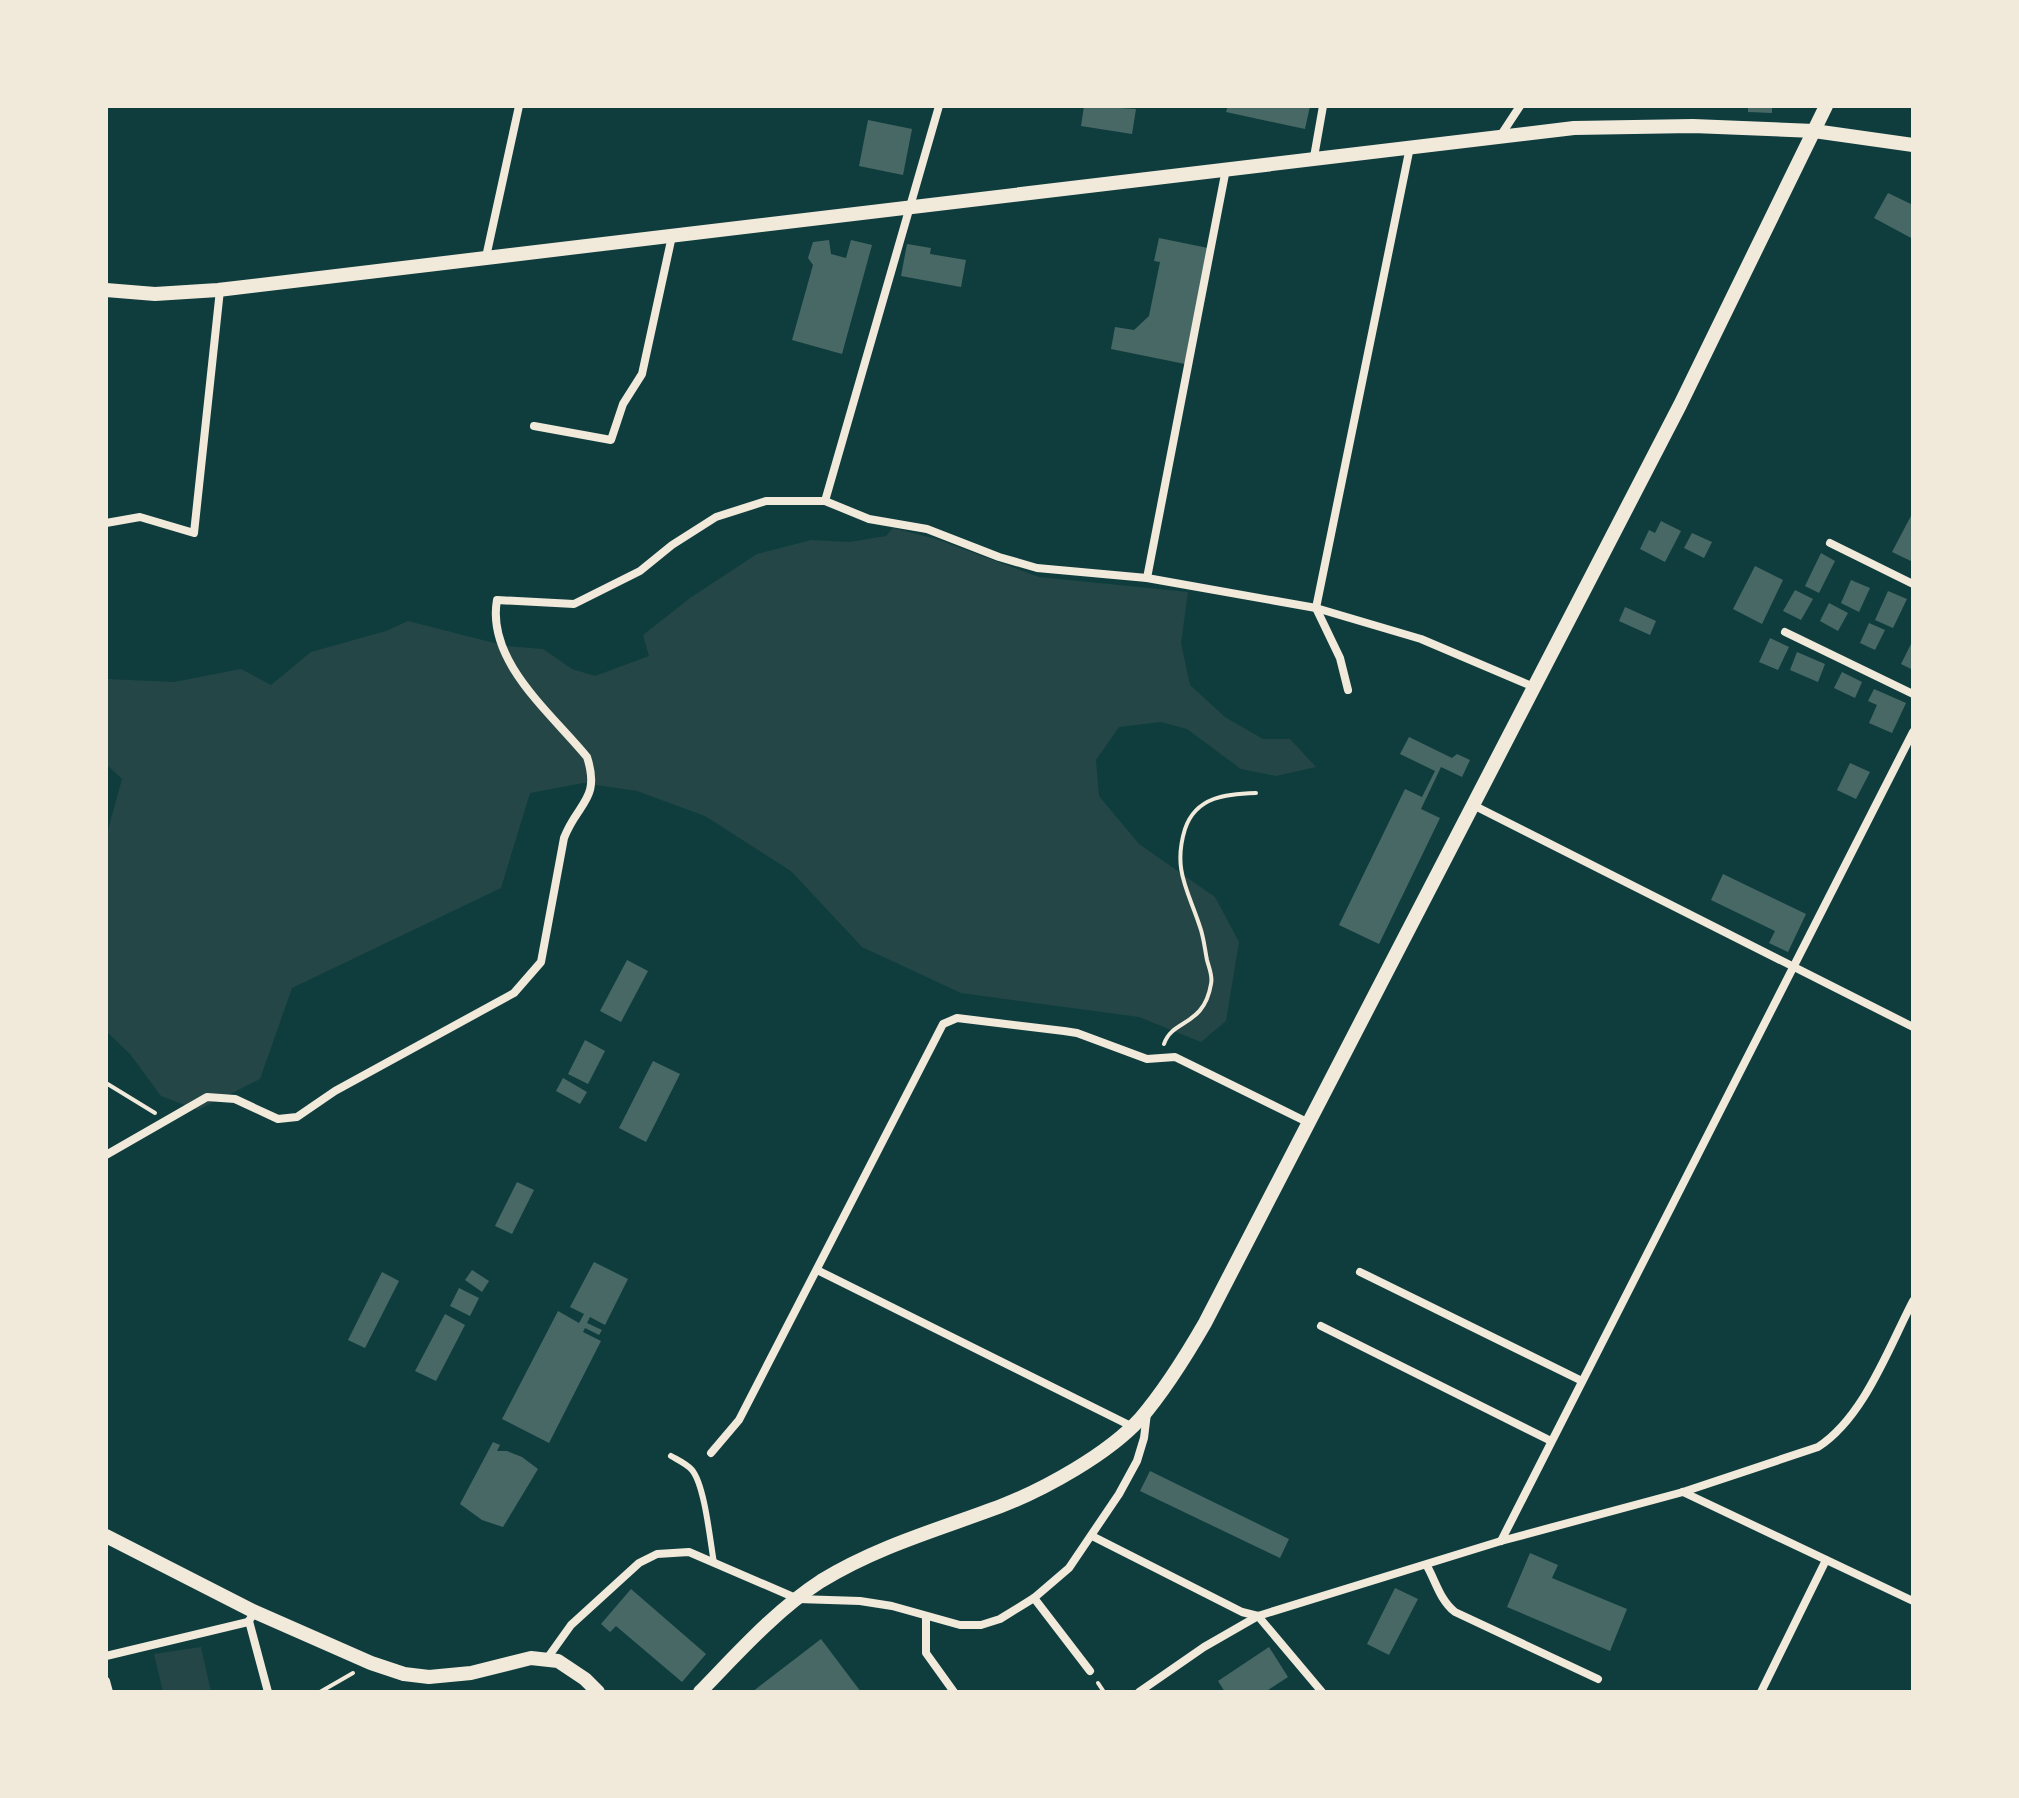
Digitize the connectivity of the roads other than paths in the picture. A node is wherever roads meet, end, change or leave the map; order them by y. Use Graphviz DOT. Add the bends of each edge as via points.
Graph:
graph roads {
  1 [pos="519,106"];
  2 [pos="939,106"];
  3 [pos="1323,106"];
  4 [pos="1520,106"];
  5 [pos="1826,106"];
  6 [pos="1814,131"];
  7 [pos="1501,135"];
  8 [pos="1913,145"];
  9 [pos="1410,146"];
  10 [pos="1314,157"];
  11 [pos="1226,168"];
  12 [pos="911,206"];
  13 [pos="673,235"];
  14 [pos="486,257"];
  15 [pos="106,290"];
  16 [pos="220,290"];
  17 [pos="534,426"];
  18 [pos="825,501"];
  19 [pos="106,523"];
  20 [pos="1830,543"];
  21 [pos="1147,578"];
  22 [pos="1913,584"];
  23 [pos="1316,608"];
  24 [pos="1785,632"];
  25 [pos="1534,687"];
  26 [pos="1348,690"];
  27 [pos="1913,694"];
  28 [pos="1913,732"];
  29 [pos="1473,805"];
  30 [pos="1794,966"];
  31 [pos="1913,1027"];
  32 [pos="1309,1123"];
  33 [pos="106,1155"];
  34 [pos="817,1270"];
  35 [pos="1360,1272"];
  36 [pos="1913,1301"];
  37 [pos="1321,1326"];
  38 [pos="1582,1381"];
  39 [pos="1148,1408"];
  40 [pos="1131,1426"];
  41 [pos="1551,1441"];
  42 [pos="711,1453"];
  43 [pos="671,1456"];
  44 [pos="1683,1492"];
  45 [pos="106,1536"];
  46 [pos="1092,1536"];
  47 [pos="1501,1541"];
  48 [pos="1826,1560"];
  49 [pos="714,1563"];
  50 [pos="1427,1566"];
  51 [pos="1034,1598"];
  52 [pos="798,1599"];
  53 [pos="1913,1601"];
  54 [pos="1258,1616"];
  55 [pos="252,1617"];
  56 [pos="926,1618"];
  57 [pos="106,1656"];
  58 [pos="546,1660"];
  59 [pos="1090,1671"];
  60 [pos="1598,1679"];
  61 [pos="106,1681"];
  62 [pos="109,1692"];
  63 [pos="268,1692"];
  64 [pos="598,1692"];
  65 [pos="700,1692"];
  66 [pos="954,1692"];
  67 [pos="1139,1692"];
  68 [pos="1322,1692"];
  69 [pos="1761,1692"];
  1 -- 14 [label="street"];
  2 -- 12 [label="street"];
  3 -- 10 [label="street"];
  4 -- 7 [label="street"];
  5 -- 6 [label="street"];
  6 -- 7 [label="street" via="1618,126"];
  6 -- 8 [label="street"];
  6 -- 25 [label="street"];
  7 -- 9 [label="street"];
  9 -- 10 [label="street"];
  9 -- 23 [label="street"];
  10 -- 11 [label="street"];
  11 -- 12 [label="street"];
  11 -- 21 [label="street"];
  12 -- 13 [label="street"];
  12 -- 18 [label="street"];
  13 -- 14 [label="street"];
  13 -- 17 [label="street" via="642,374 623,404 611,440"];
  14 -- 16 [label="street"];
  15 -- 16 [label="street"];
  16 -- 19 [label="street" via="194,533 140,517"];
  18 -- 21 [label="street" via="869,519 927,529 1037,568"];
  18 -- 33 [label="street" via="766,501 716,517 640,571 574,604 497,600 496,635 505,657 587,757 593,774 590,795 564,838 541,962 514,993 297,1117 278,1119 235,1099 207,1097"];
  20 -- 22 [label="street"];
  21 -- 23 [label="street"];
  23 -- 25 [label="street" via="1421,639"];
  23 -- 26 [label="street" via="1340,658"];
  24 -- 27 [label="street"];
  25 -- 29 [label="street"];
  28 -- 30 [label="street"];
  29 -- 30 [label="street"];
  29 -- 32 [label="street"];
  30 -- 31 [label="street"];
  30 -- 38 [label="street"];
  32 -- 34 [label="street" via="1175,1057 1147,1059 1077,1033 957,1018 943,1024"];
  32 -- 39 [label="street" via="1205,1323"];
  34 -- 40 [label="street"];
  34 -- 42 [label="street" via="739,1420"];
  35 -- 38 [label="street"];
  36 -- 44 [label="street" via="1857,1408 1829,1440"];
  37 -- 41 [label="street"];
  38 -- 41 [label="street"];
  39 -- 40 [label="street"];
  39 -- 46 [label="street" via="1137,1461"];
  40 -- 52 [label="street" via="1054,1482 880,1550"];
  41 -- 47 [label="street"];
  43 -- 49 [label="lane" via="695,1475"];
  44 -- 47 [label="street"];
  44 -- 48 [label="street"];
  45 -- 55 [label="street"];
  46 -- 51 [label="street" via="1069,1568"];
  46 -- 54 [label="street"];
  47 -- 50 [label="street"];
  48 -- 53 [label="street"];
  48 -- 69 [label="street"];
  49 -- 52 [label="street"];
  49 -- 58 [label="street" via="689,1552 657,1554 639,1563 571,1625"];
  50 -- 54 [label="street"];
  50 -- 60 [label="street" via="1441,1598 1455,1612"];
  51 -- 56 [label="street" via="981,1625"];
  51 -- 59 [label="street"];
  52 -- 56 [label="street" via="860,1601"];
  52 -- 65 [label="street"];
  54 -- 67 [label="street"];
  54 -- 68 [label="street"];
  55 -- 57 [label="street"];
  55 -- 58 [label="street" via="404,1674 471,1673 531,1658"];
  55 -- 63 [label="street"];
  56 -- 66 [label="street" via="926,1653"];
  58 -- 64 [label="street" via="558,1661"];
  61 -- 62 [label="street"];
}
